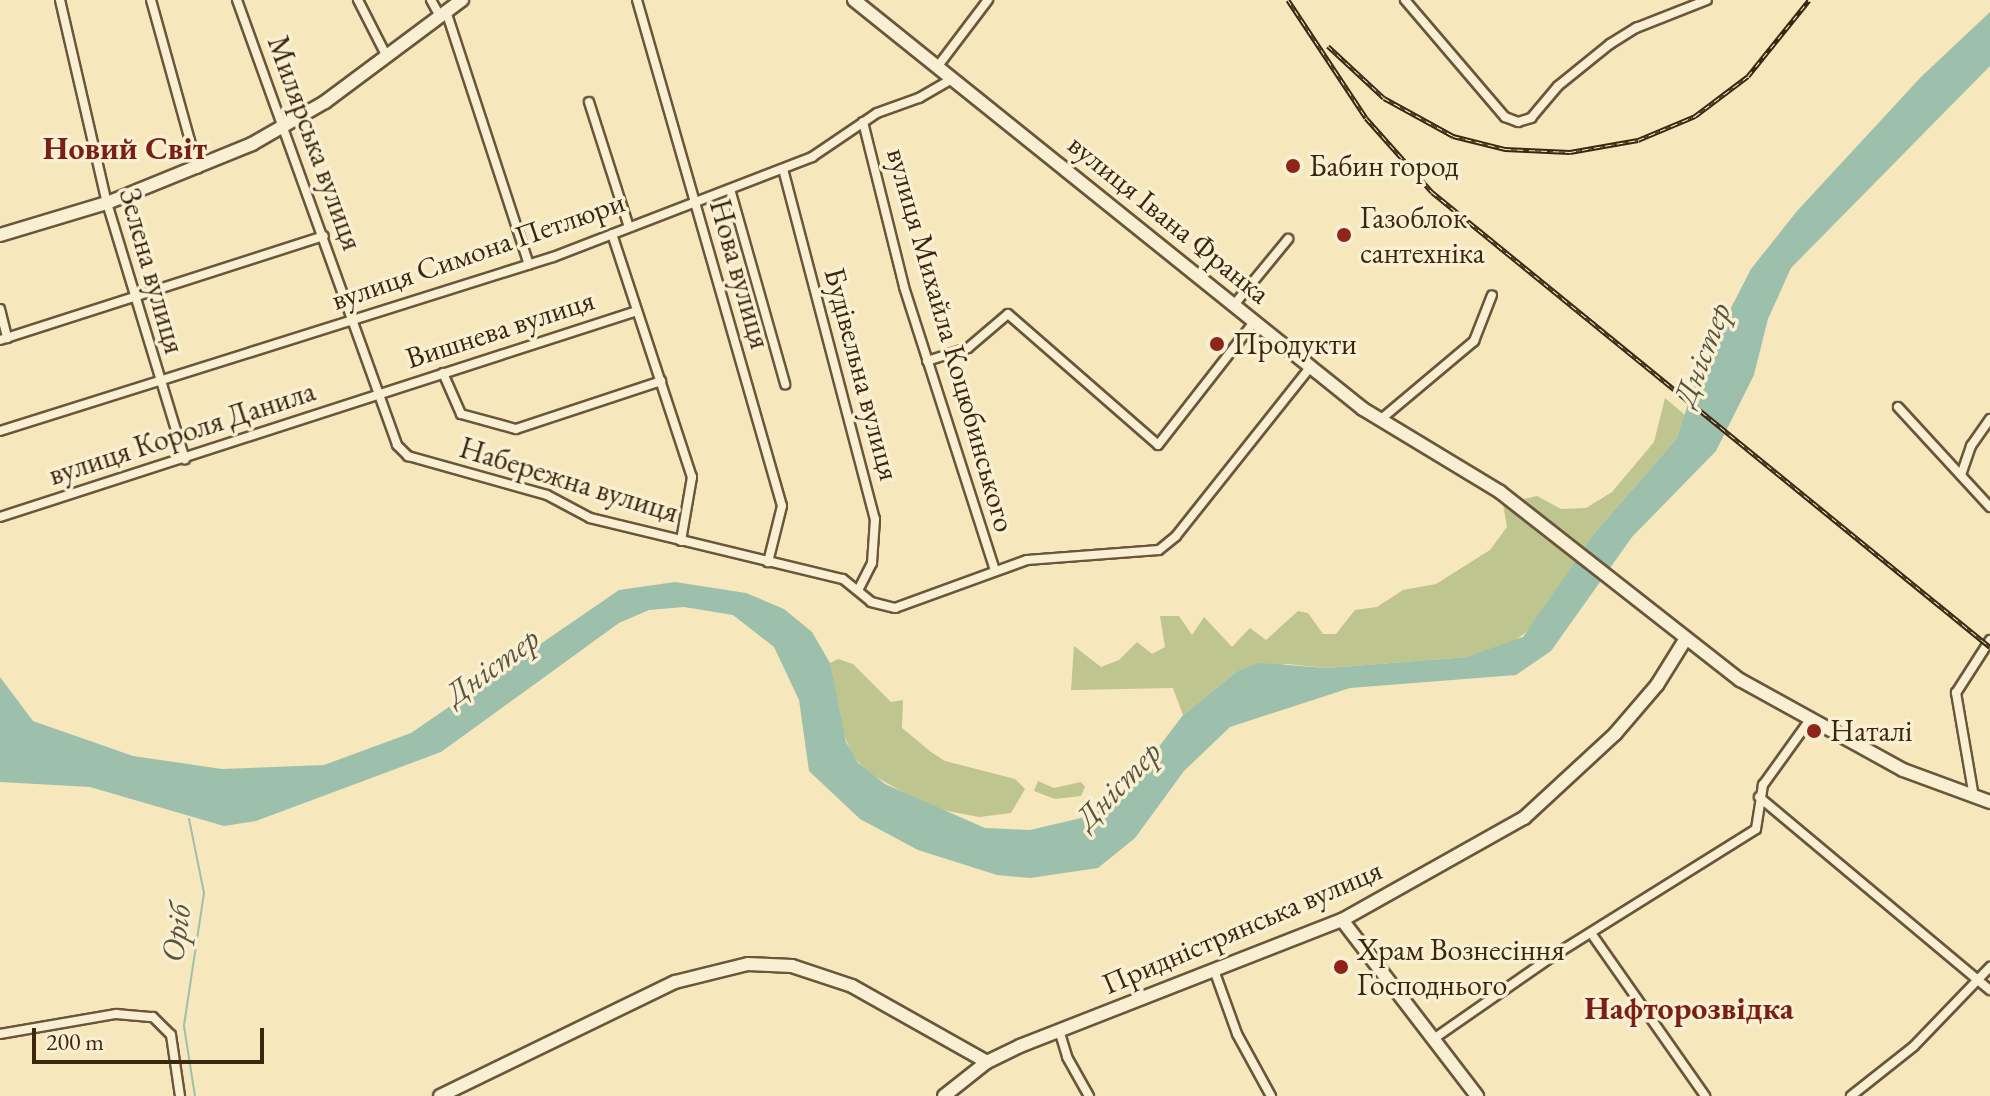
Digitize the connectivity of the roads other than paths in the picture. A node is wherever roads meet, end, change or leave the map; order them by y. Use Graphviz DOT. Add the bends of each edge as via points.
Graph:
graph roads {
  1 [pos="60,0"];
  2 [pos="151,0"];
  3 [pos="237,0"];
  4 [pos="358,0"];
  5 [pos="431,0"];
  6 [pos="462,0"];
  7 [pos="637,0"];
  8 [pos="854,0"];
  9 [pos="988,0"];
  10 [pos="1405,0"];
  11 [pos="1707,0"];
  12 [pos="443,14"];
  13 [pos="387,57"];
  14 [pos="938,66"];
  15 [pos="953,78"];
  16 [pos="589,102"];
  17 [pos="863,122"];
  18 [pos="284,127"];
  19 [pos="198,169"];
  20 [pos="783,169"];
  21 [pos="730,189"];
  22 [pos="694,201"];
  23 [pos="107,203"];
  24 [pos="629,227"];
  25 [pos="612,234"];
  26 [pos="0,235"];
  27 [pos="324,236"];
  28 [pos="1288,239"];
  29 [pos="529,265"];
  30 [pos="1492,295"];
  31 [pos="135,298"];
  32 [pos="1233,306"];
  33 [pos="0,309"];
  34 [pos="637,311"];
  35 [pos="352,319"];
  36 [pos="1254,322"];
  37 [pos="4,339"];
  38 [pos="927,361"];
  39 [pos="1311,366"];
  40 [pos="443,373"];
  41 [pos="159,381"];
  42 [pos="661,381"];
  43 [pos="785,384"];
  44 [pos="378,393"];
  45 [pos="1898,407"];
  46 [pos="1990,419"];
  47 [pos="1380,420"];
  48 [pos="0,431"];
  49 [pos="185,459"];
  50 [pos="1961,475"];
  51 [pos="1990,507"];
  52 [pos="0,517"];
  53 [pos="681,541"];
  54 [pos="768,562"];
  55 [pos="995,571"];
  56 [pos="858,590"];
  57 [pos="1685,640"];
  58 [pos="1990,640"];
  59 [pos="1809,721"];
  60 [pos="1759,797"];
  61 [pos="1974,797"];
  62 [pos="1990,802"];
  63 [pos="1342,920"];
  64 [pos="1591,933"];
  65 [pos="1990,967"];
  66 [pos="1214,970"];
  67 [pos="1979,981"];
  68 [pos="1990,990"];
  69 [pos="1059,1030"];
  70 [pos="0,1034"];
  71 [pos="1432,1040"];
  72 [pos="987,1062"];
  73 [pos="180,1096"];
  74 [pos="440,1096"];
  75 [pos="944,1096"];
  76 [pos="1089,1096"];
  77 [pos="1271,1096"];
  78 [pos="1477,1096"];
  79 [pos="1705,1096"];
  80 [pos="1851,1096"];
  1 -- 23 [label="street, Зелена вулиця"];
  2 -- 19 [label="street"];
  3 -- 18 [label="street, Милярська вулиця"];
  4 -- 13 [label="street"];
  5 -- 12 [label="street"];
  6 -- 12 [label="main road"];
  7 -- 22 [label="street, Нова вулиця"];
  8 -- 14 [label="main road, вулиця Івана Франка"];
  9 -- 14 [label="street"];
  10 -- 11 [label="street" via="1505,117 1518,122 1531,118 1558,86 1623,36"];
  12 -- 13 [label="main road"];
  12 -- 29 [label="street"];
  13 -- 18 [label="main road"];
  14 -- 15 [label="main road, вулиця Івана Франка"];
  15 -- 17 [label="street, вулиця Симона Петлюри"];
  15 -- 32 [label="main road, вулиця Івана Франка"];
  16 -- 24 [label="street"];
  17 -- 20 [label="street, вулиця Симона Петлюри" via="837,142"];
  17 -- 38 [label="street, вулиця Михайла Коцюбинського"];
  18 -- 19 [label="main road"];
  18 -- 27 [label="street, Милярська вулиця"];
  19 -- 23 [label="main road"];
  20 -- 21 [label="street, вулиця Симона Петлюри"];
  20 -- 56 [label="street, Будівельна вулиця" via="875,519 872,563"];
  21 -- 22 [label="street, вулиця Симона Петлюри"];
  21 -- 43 [label="street"];
  22 -- 24 [label="street, вулиця Симона Петлюри"];
  22 -- 54 [label="street, Нова вулиця" via="782,506"];
  23 -- 26 [label="main road"];
  23 -- 31 [label="street, Зелена вулиця"];
  24 -- 25 [label="street, вулиця Симона Петлюри"];
  25 -- 29 [label="street, вулиця Симона Петлюри"];
  25 -- 34 [label="street"];
  27 -- 31 [label="street"];
  27 -- 35 [label="street, Милярська вулиця"];
  28 -- 32 [label="street"];
  29 -- 35 [label="street, вулиця Симона Петлюри"];
  30 -- 47 [label="street" via="1474,341"];
  31 -- 37 [label="street"];
  31 -- 41 [label="street, Зелена вулиця"];
  32 -- 36 [label="main road, вулиця Івана Франка"];
  33 -- 37 [label="street"];
  34 -- 40 [label="street, Вишнева вулиця"];
  34 -- 42 [label="street"];
  35 -- 41 [label="street, вулиця Симона Петлюри"];
  35 -- 44 [label="street, Милярська вулиця"];
  36 -- 38 [label="street" via="1158,445 1008,314 968,348"];
  36 -- 39 [label="main road, вулиця Івана Франка"];
  38 -- 55 [label="street, вулиця Михайла Коцюбинського"];
  39 -- 47 [label="main road, вулиця Івана Франка"];
  39 -- 55 [label="street" via="1176,536 1159,550 1047,557"];
  40 -- 42 [label="street" via="461,414 516,429"];
  40 -- 44 [label="street, Вишнева вулиця"];
  41 -- 48 [label="street, вулиця Симона Петлюри"];
  41 -- 49 [label="street, Зелена вулиця"];
  42 -- 53 [label="street" via="692,477"];
  44 -- 49 [label="street, вулиця Короля Данила"];
  44 -- 53 [label="street, Набережна вулиця" via="397,445 408,456 547,495 590,518"];
  45 -- 50 [label="street"];
  46 -- 50 [label="street" via="1971,446"];
  47 -- 57 [label="main road, вулиця Івана Франка" via="1500,492"];
  49 -- 52 [label="street, вулиця Короля Данила"];
  50 -- 51 [label="street"];
  53 -- 54 [label="street, Набережна вулиця"];
  54 -- 56 [label="street, Набережна вулиця" via="843,579"];
  55 -- 56 [label="street, Набережна вулиця" via="910,607 871,602"];
  57 -- 59 [label="main road"];
  57 -- 63 [label="main road, Придністрянська вулиця" via="1657,685 1615,734 1524,818"];
  58 -- 61 [label="street" via="1956,693"];
  59 -- 60 [label="street"];
  59 -- 61 [label="main road" via="1903,770"];
  60 -- 64 [label="street" via="1756,829"];
  60 -- 67 [label="street"];
  61 -- 62 [label="main road"];
  63 -- 66 [label="main road, Придністрянська вулиця"];
  63 -- 71 [label="main road"];
  64 -- 71 [label="street"];
  64 -- 79 [label="street"];
  65 -- 67 [label="street"];
  66 -- 69 [label="main road, Придністрянська вулиця"];
  66 -- 77 [label="street" via="1237,1034"];
  67 -- 68 [label="street"];
  67 -- 80 [label="street" via="1892,1066"];
  69 -- 72 [label="main road, Придністрянська вулиця"];
  69 -- 76 [label="street"];
  70 -- 73 [label="street" via="116,1014 153,1017 171,1035"];
  71 -- 78 [label="main road"];
  72 -- 74 [label="main road" via="852,986 792,966 748,964 675,982"];
  72 -- 75 [label="main road, Придністрянська вулиця"];
}
